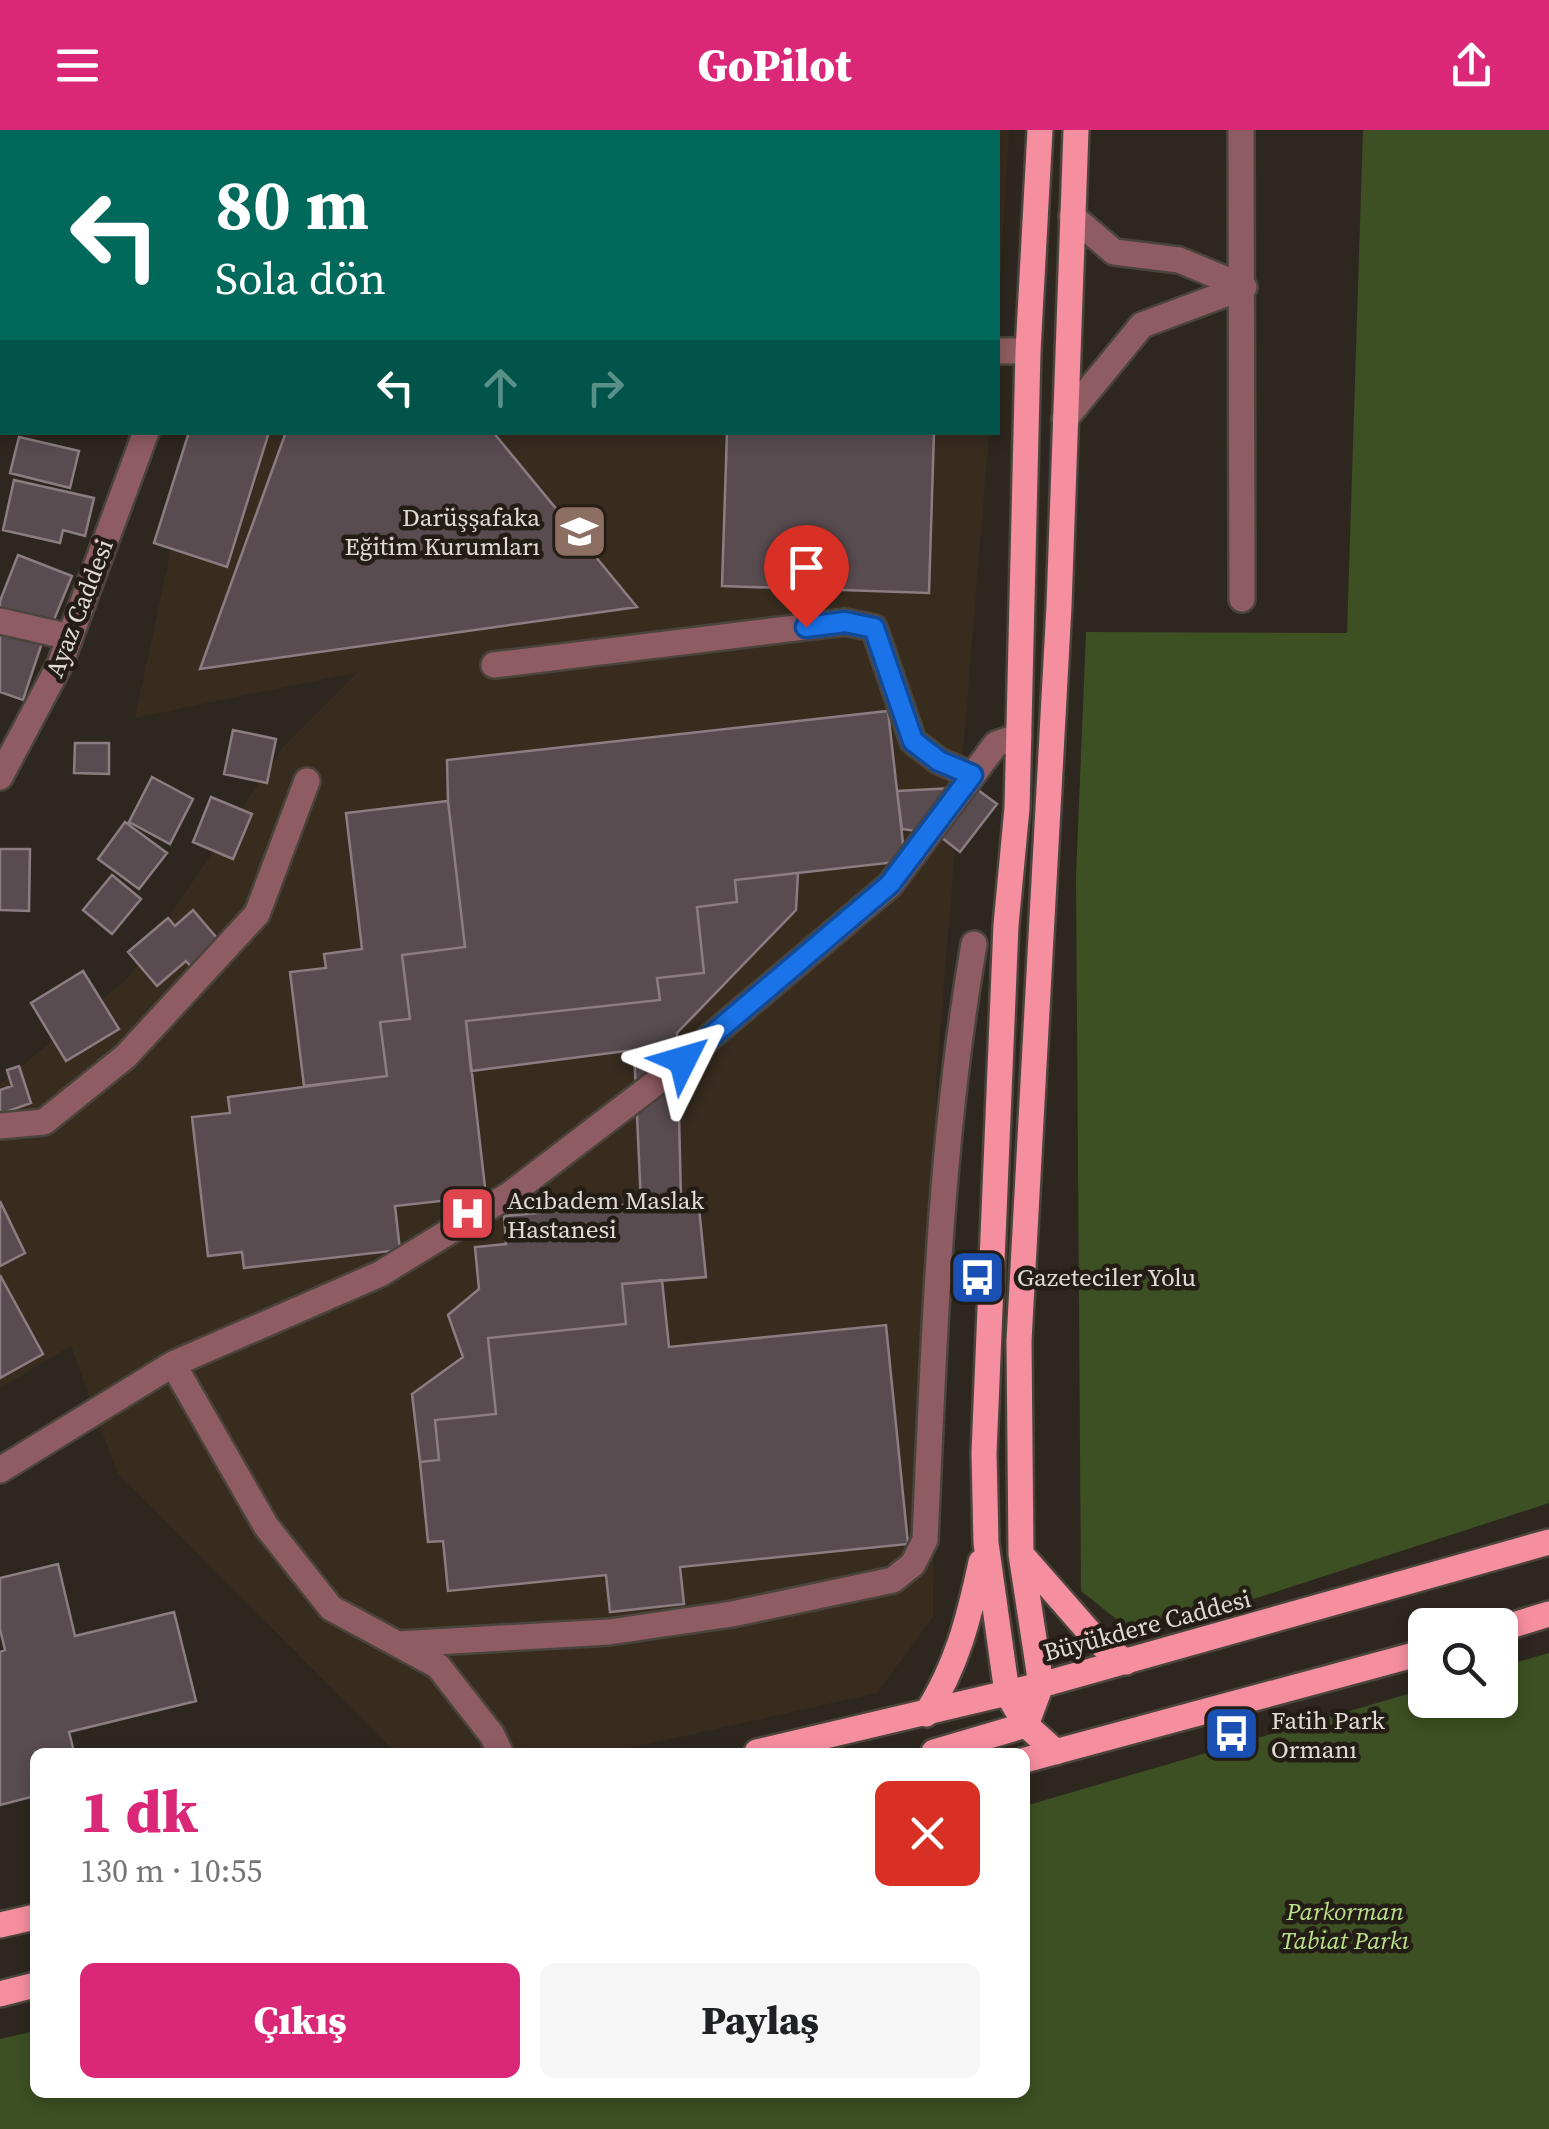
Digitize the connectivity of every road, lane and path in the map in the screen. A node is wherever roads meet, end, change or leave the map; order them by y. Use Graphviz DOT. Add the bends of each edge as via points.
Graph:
graph roads {
  1 [pos="1040,130"];
  2 [pos="1076,130"];
  3 [pos="1241,130"];
  4 [pos="1072,216"];
  5 [pos="1244,287"];
  6 [pos="1028,350"];
  7 [pos="1000,351"];
  8 [pos="1065,418"];
  9 [pos="145,435"];
  10 [pos="1242,598"];
  11 [pos="0,620"];
  12 [pos="70,637"];
  13 [pos="494,665"];
  14 [pos="1019,736"];
  15 [pos="972,775"];
  16 [pos="0,777"];
  17 [pos="307,782"];
  18 [pos="974,944"];
  19 [pos="0,1126"];
  20 [pos="173,1364"];
  21 [pos="0,1470"];
  22 [pos="1549,1542"];
  23 [pos="986,1543"];
  24 [pos="1020,1554"];
  25 [pos="1549,1614"];
  26 [pos="1518,1623"];
  27 [pos="398,1644"];
  28 [pos="1408,1657"];
  29 [pos="1126,1662"];
  30 [pos="1041,1684"];
  31 [pos="1007,1693"];
  32 [pos="926,1714"];
  33 [pos="1026,1725"];
  34 [pos="498,1748"];
  35 [pos="775,1748"];
  36 [pos="948,1748"];
  37 [pos="1056,1752"];
  38 [pos="1030,1759"];
  39 [pos="30,1918"];
  40 [pos="0,1925"];
  41 [pos="30,1986"];
  42 [pos="0,1994"];
  1 -- 6 [label="main road"];
  2 -- 4 [label="main road"];
  3 -- 5 [label="street"];
  4 -- 5 [label="street" via="1114,252 1179,260"];
  4 -- 8 [label="main road"];
  5 -- 8 [label="street" via="1142,325"];
  5 -- 10 [label="street"];
  6 -- 7 [label="street"];
  6 -- 14 [label="main road"];
  8 -- 24 [label="main road" via="1019,1342"];
  9 -- 12 [label="street, Ayaz Caddesi"];
  11 -- 12 [label="street"];
  12 -- 16 [label="street, Ayaz Caddesi"];
  13 -- 15 [label="street" via="845,622 874,628 913,741"];
  14 -- 15 [label="street" via="996,744"];
  14 -- 23 [label="main road" via="984,1380"];
  15 -- 20 [label="street" via="890,884 654,1085 509,1195 380,1274"];
  17 -- 19 [label="street" via="257,914 126,1056 44,1122"];
  18 -- 27 [label="street" via="958,1034 925,1540 914,1564 893,1580 609,1632"];
  20 -- 21 [label="street"];
  20 -- 27 [label="street" via="266,1526 332,1608"];
  22 -- 29 [label="main road, Büyükdere Caddesi"];
  23 -- 31 [label="main road"];
  23 -- 32 [label="main road" via="960,1648"];
  24 -- 29 [label="main road" via="1098,1642"];
  24 -- 30 [label="main road"];
  25 -- 26 [label="main road"];
  27 -- 34 [label="street" via="438,1666"];
  28 -- 37 [label="main road"];
  29 -- 30 [label="main road, Büyükdere Caddesi"];
  30 -- 31 [label="main road, Büyükdere Caddesi"];
  30 -- 33 [label="main road"];
  31 -- 32 [label="main road, Büyükdere Caddesi"];
  31 -- 33 [label="main road"];
  32 -- 35 [label="main road, Büyükdere Caddesi"];
  33 -- 36 [label="main road"];
  33 -- 37 [label="main road"];
  37 -- 38 [label="main road"];
  39 -- 40 [label="main road"];
  41 -- 42 [label="main road"];
}
